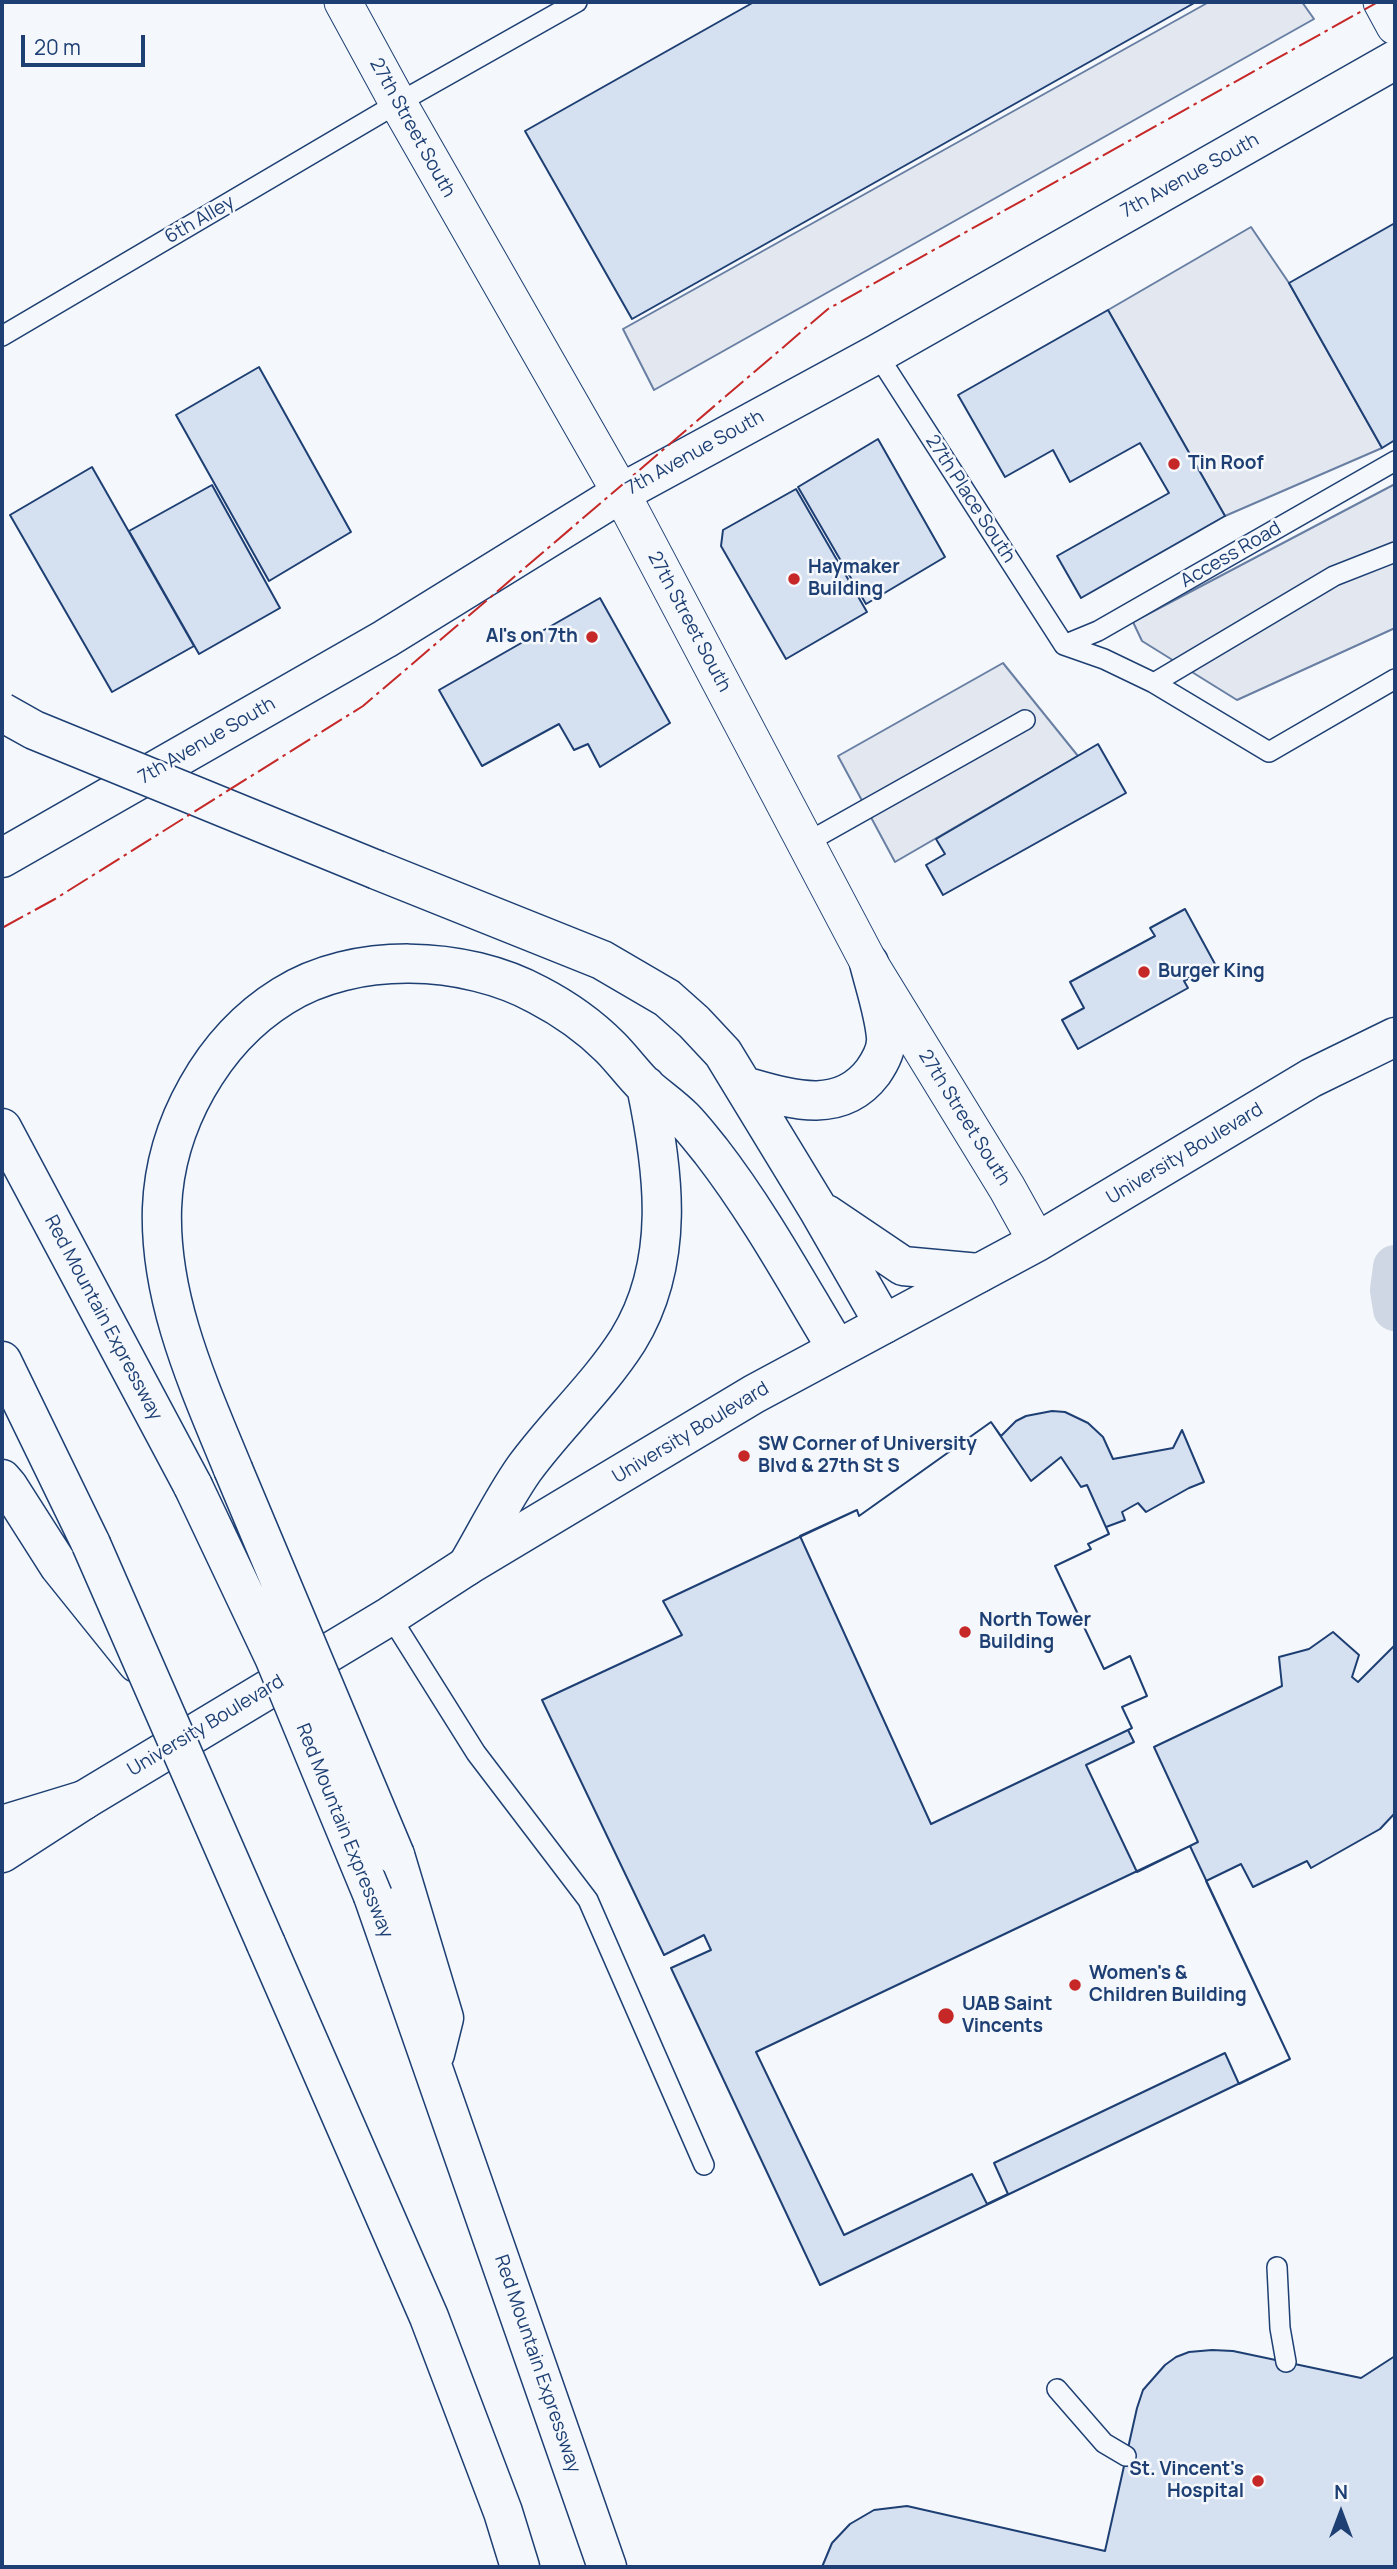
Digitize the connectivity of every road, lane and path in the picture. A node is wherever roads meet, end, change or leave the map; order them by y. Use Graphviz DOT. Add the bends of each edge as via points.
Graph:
graph roads {
  1 [pos="342,2"];
  2 [pos="577,2"];
  3 [pos="1382,2"];
  4 [pos="1395,26"];
  5 [pos="1395,60"];
  6 [pos="398,103"];
  7 [pos="2,336"];
  8 [pos="877,354"];
  9 [pos="1395,461"];
  10 [pos="621,493"];
  11 [pos="1395,552"];
  12 [pos="1064,645"];
  13 [pos="1395,680"];
  14 [pos="1154,683"];
  15 [pos="2,712"];
  16 [pos="1025,720"];
  17 [pos="806,843"];
  18 [pos="2,858"];
  19 [pos="869,963"];
  20 [pos="1395,1037"];
  21 [pos="646,1086"];
  22 [pos="744,1086"];
  23 [pos="2,1128"];
  24 [pos="818,1209"];
  25 [pos="1037,1242"];
  26 [pos="979,1273"];
  27 [pos="884,1324"];
  28 [pos="837,1349"];
  29 [pos="2,1361"];
  30 [pos="2,1479"];
  31 [pos="467,1566"];
  32 [pos="390,1616"];
  33 [pos="151,1681"];
  34 [pos="84,1800"];
  35 [pos="2,1825"];
  36 [pos="2,1853"];
  37 [pos="433,2066"];
  38 [pos="704,2165"];
  39 [pos="1277,2267"];
  40 [pos="1286,2362"];
  41 [pos="1057,2389"];
  42 [pos="1126,2456"];
  43 [pos="520,2567"];
  44 [pos="607,2567"];
  1 -- 6 [label="street, 27th Street South"];
  2 -- 6 [label="lane, 6th Alley"];
  3 -- 4 [label="street"];
  5 -- 8 [label="main road, 7th Avenue South"];
  6 -- 7 [label="lane, 6th Alley"];
  6 -- 10 [label="street, 27th Street South"];
  8 -- 10 [label="main road, 7th Avenue South"];
  8 -- 12 [label="lane, 27th Place South"];
  9 -- 12 [label="lane, Access Road" via="1098,631"];
  10 -- 17 [label="street, 27th Street South"];
  10 -- 18 [label="main road, 7th Avenue South" via="385,639"];
  11 -- 14 [label="lane" via="1334,576"];
  12 -- 14 [label="lane"];
  13 -- 14 [label="lane" via="1269,752"];
  15 -- 22 [label="main road, bridge" via="33,730 602,960 667,998 723,1053"];
  16 -- 17 [label="lane"];
  17 -- 19 [label="street, 27th Street South"];
  19 -- 22 [label="main road" via="886,1039 881,1062 866,1082 848,1095 824,1101 783,1097"];
  19 -- 25 [label="street, 27th Street South"];
  20 -- 25 [label="main road, University Boulevard" via="1311,1078"];
  21 -- 28 [label="main road" via="682,1116 719,1161"];
  21 -- 31 [label="main road" via="659,1147 663,1201 661,1247 651,1290 628,1339 524,1470"];
  21 -- 37 [label="main road, bridge" via="608,1045 545,999 452,967 411,963 368,966 283,995 244,1027 218,1056 190,1100 164,1180 164,1253 180,1331 233,1469 396,1855 444,2018"];
  22 -- 24 [label="main road"];
  23 -- 37 [label="main road, Red Mountain Expressway, bridge" via="193,1486 274,1657 373,1896"];
  24 -- 26 [label="main road" via="903,1266"];
  24 -- 27 [label="main road"];
  25 -- 26 [label="main road, University Boulevard"];
  26 -- 27 [label="main road, University Boulevard"];
  27 -- 28 [label="main road, University Boulevard"];
  28 -- 31 [label="main road, University Boulevard"];
  29 -- 33 [label="main road, bridge"];
  30 -- 33 [label="main road, bridge" via="59,1566"];
  31 -- 32 [label="main road, University Boulevard"];
  32 -- 34 [label="main road, University Boulevard"];
  32 -- 38 [label="lane" via="476,1753 588,1900"];
  33 -- 43 [label="main road, bridge" via="429,2317"];
  34 -- 35 [label="main road"];
  34 -- 36 [label="main road, University Boulevard"];
  37 -- 44 [label="main road, Red Mountain Expressway"];
  39 -- 40 [label="lane"];
  41 -- 42 [label="lane" via="1104,2443"];
}
